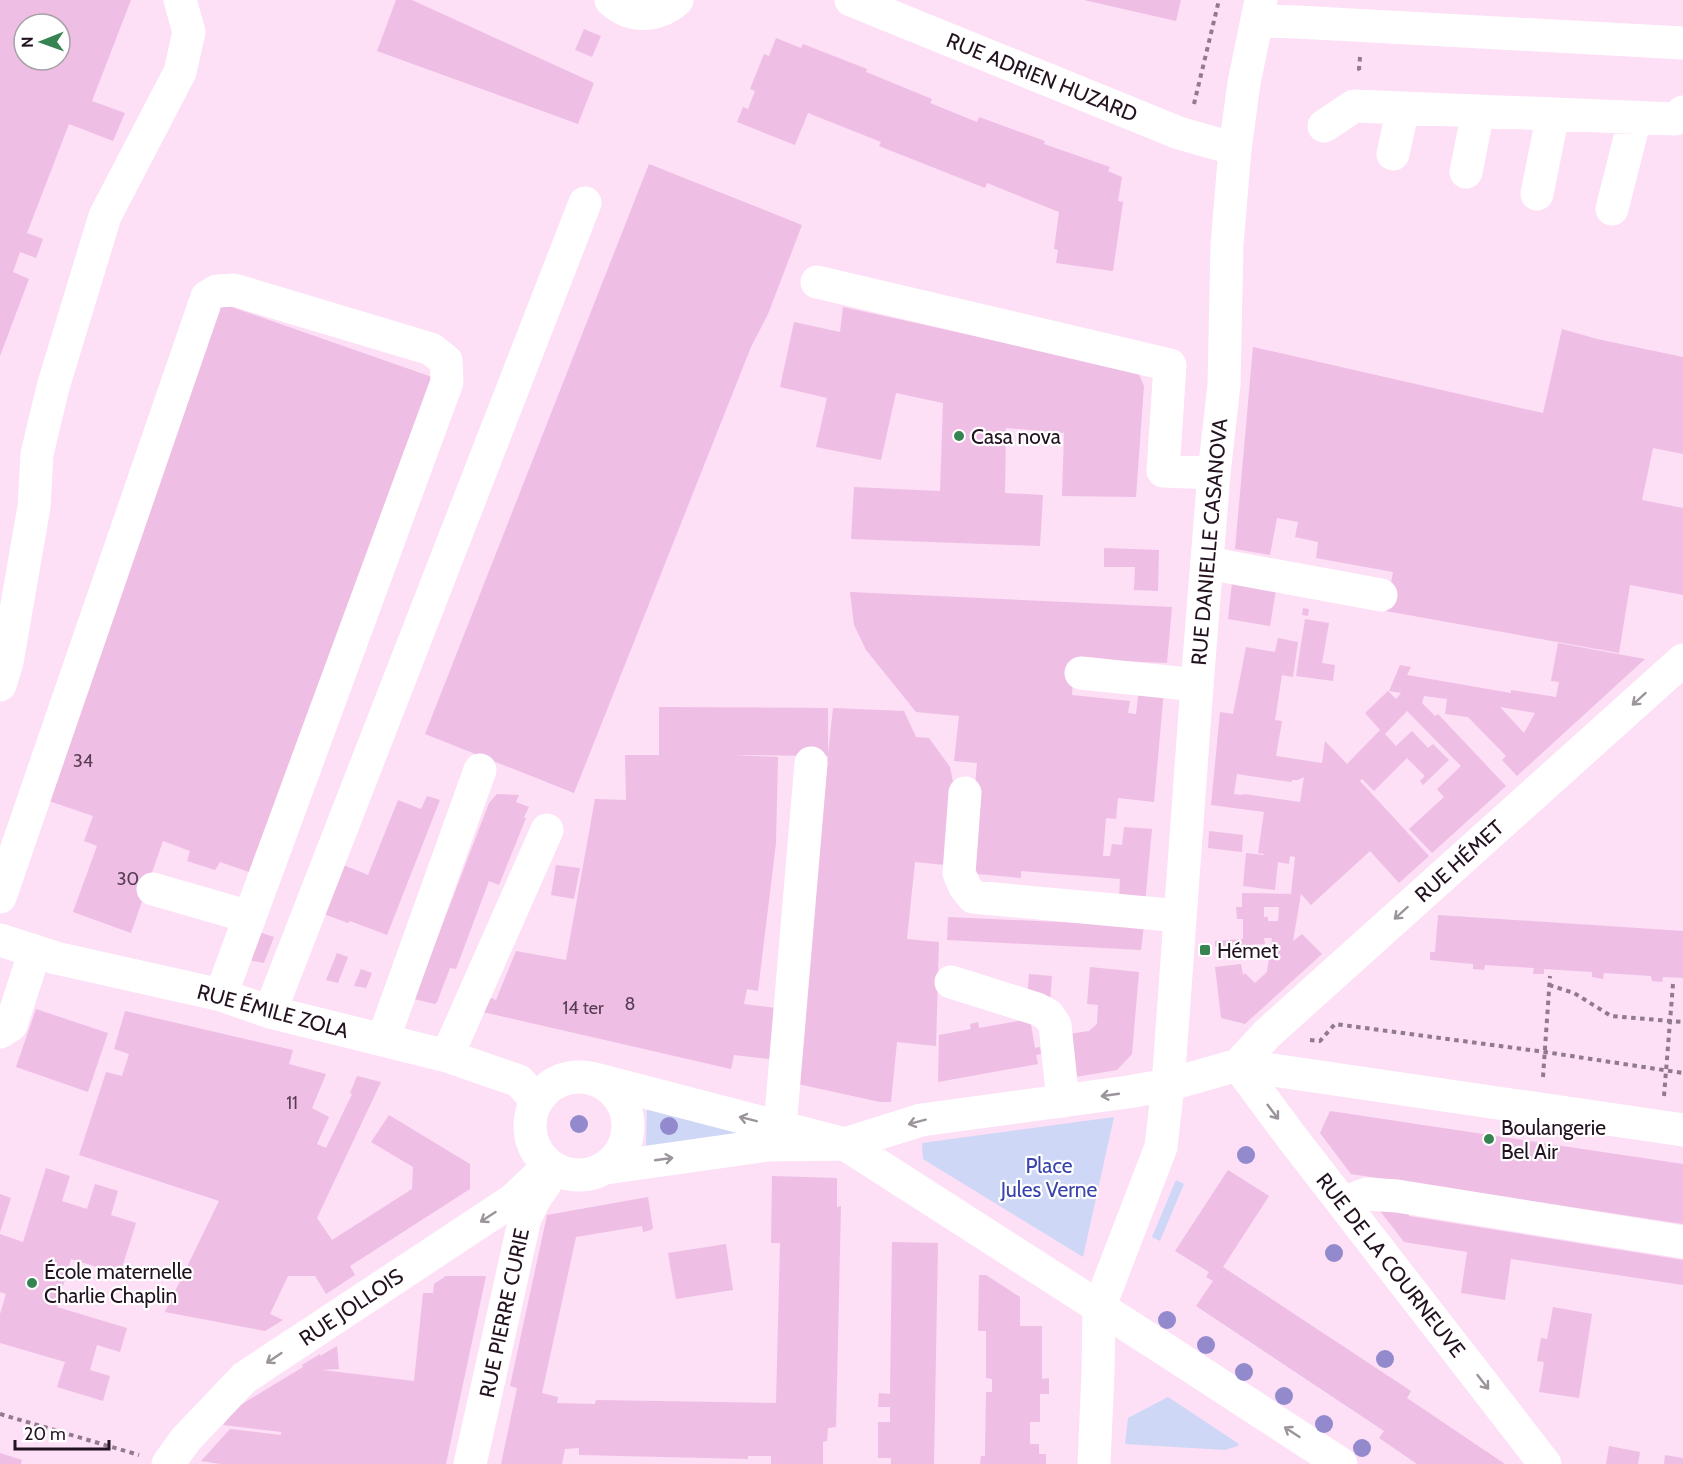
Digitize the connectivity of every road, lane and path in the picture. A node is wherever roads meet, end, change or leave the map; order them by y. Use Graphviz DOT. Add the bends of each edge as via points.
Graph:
graph roads {
  1 [pos="180,0"];
  2 [pos="612,0"];
  3 [pos="677,0"];
  4 [pos="851,0"];
  5 [pos="1219,0"];
  6 [pos="1259,11"];
  7 [pos="1362,25"];
  8 [pos="1683,43"];
  9 [pos="1362,106"];
  10 [pos="1402,108"];
  11 [pos="1478,111"];
  12 [pos="1683,112"];
  13 [pos="1553,114"];
  14 [pos="1635,118"];
  15 [pos="1324,126"];
  16 [pos="1187,135"];
  17 [pos="1235,148"];
  18 [pos="1393,154"];
  19 [pos="1466,172"];
  20 [pos="1538,194"];
  21 [pos="585,204"];
  22 [pos="1612,209"];
  23 [pos="817,282"];
  24 [pos="1214,473"];
  25 [pos="1207,563"];
  26 [pos="1381,595"];
  27 [pos="1683,660"];
  28 [pos="1081,673"];
  29 [pos="0,685"];
  30 [pos="1197,685"];
  31 [pos="812,763"];
  32 [pos="480,770"];
  33 [pos="965,793"];
  34 [pos="547,830"];
  35 [pos="153,889"];
  36 [pos="0,897"];
  37 [pos="1180,916"];
  38 [pos="250,917"];
  39 [pos="0,940"];
  40 [pos="35,951"];
  41 [pos="1550,976"];
  42 [pos="951,982"];
  43 [pos="1673,984"];
  44 [pos="1549,985"];
  45 [pos="221,995"];
  46 [pos="270,1012"];
  47 [pos="1670,1020"];
  48 [pos="1683,1022"];
  49 [pos="0,1032"];
  50 [pos="1267,1034"];
  51 [pos="383,1040"];
  52 [pos="1545,1052"];
  53 [pos="447,1056"];
  54 [pos="1238,1065"];
  55 [pos="1666,1071"];
  56 [pos="1683,1073"];
  57 [pos="591,1078"];
  58 [pos="1168,1085"];
  59 [pos="537,1101"];
  60 [pos="1063,1101"];
  61 [pos="1540,1110"];
  62 [pos="780,1127"];
  63 [pos="1672,1129"];
  64 [pos="845,1144"];
  65 [pos="552,1168"];
  66 [pos="606,1168"];
  67 [pos="1343,1203"];
  68 [pos="1683,1242"];
  69 [pos="1099,1308"];
  70 [pos="0,1414"];
  71 [pos="168,1464"];
  72 [pos="470,1464"];
  73 [pos="1094,1464"];
  74 [pos="1341,1464"];
  75 [pos="1545,1464"];
  1 -- 29 [label="street" via="189,32 180,72 105,216 53,387 37,454 34,507"];
  2 -- 3 [label="street" via="626,11 644,14 660,12"];
  4 -- 16 [label="street, RUE ADRIEN HUZARD"];
  5 -- 16 [label="path"];
  6 -- 7 [label="street"];
  6 -- 17 [label="street, RUE DANIELLE CASANOVA"];
  7 -- 8 [label="street"];
  7 -- 9 [label="path"];
  9 -- 10 [label="street"];
  9 -- 15 [label="street" via="1354,106"];
  10 -- 11 [label="street"];
  10 -- 18 [label="street"];
  11 -- 13 [label="street"];
  11 -- 19 [label="street"];
  12 -- 14 [label="street" via="1676,119"];
  13 -- 14 [label="street"];
  13 -- 20 [label="street"];
  14 -- 22 [label="street"];
  16 -- 17 [label="street, RUE ADRIEN HUZARD"];
  17 -- 24 [label="street, RUE DANIELLE CASANOVA" via="1227,245 1224,384"];
  21 -- 46 [label="street"];
  23 -- 24 [label="street" via="1170,365 1162,471"];
  24 -- 25 [label="street, RUE DANIELLE CASANOVA"];
  25 -- 26 [label="street"];
  25 -- 30 [label="street, RUE DANIELLE CASANOVA"];
  27 -- 50 [label="street, RUE HÉMET, one-way"];
  28 -- 30 [label="street"];
  30 -- 37 [label="street, RUE DANIELLE CASANOVA"];
  31 -- 62 [label="street"];
  32 -- 51 [label="street"];
  33 -- 37 [label="street" via="959,873 974,897"];
  34 -- 53 [label="street"];
  35 -- 38 [label="street"];
  36 -- 38 [label="street" via="207,297 218,291 234,290 431,349 446,361 447,382"];
  37 -- 58 [label="street, RUE DANIELLE CASANOVA"];
  38 -- 45 [label="street"];
  39 -- 40 [label="street, RUE ÉMILE ZOLA"];
  40 -- 45 [label="street, RUE ÉMILE ZOLA"];
  40 -- 49 [label="street" via="11,1025"];
  41 -- 44 [label="path"];
  42 -- 60 [label="street" via="1048,1015 1054,1025"];
  43 -- 47 [label="path"];
  44 -- 47 [label="path" via="1574,993 1611,1017"];
  44 -- 52 [label="path"];
  45 -- 46 [label="street, RUE ÉMILE ZOLA"];
  46 -- 51 [label="street, RUE ÉMILE ZOLA"];
  47 -- 48 [label="path"];
  47 -- 55 [label="path"];
  50 -- 52 [label="path" via="1320,1041 1335,1024"];
  50 -- 54 [label="street, RUE HÉMET"];
  51 -- 53 [label="street, RUE ÉMILE ZOLA"];
  52 -- 55 [label="path"];
  52 -- 61 [label="path"];
  53 -- 59 [label="street, RUE ÉMILE ZOLA" via="519,1081"];
  54 -- 58 [label="street"];
  54 -- 61 [label="street"];
  54 -- 67 [label="street, RUE DE LA COURNEUVE, one-way"];
  55 -- 56 [label="path"];
  55 -- 63 [label="path"];
  57 -- 59 [label="street" via="560,1081"];
  62 -- 57 [label="street, one-way"];
  57 -- 66 [label="street" via="617,1095 627,1118 626,1142"];
  58 -- 60 [label="street, one-way"];
  58 -- 69 [label="street, RUE DANIELLE CASANOVA" via="1161,1147"];
  59 -- 65 [label="street" via="529,1128 532,1142"];
  60 -- 64 [label="street, one-way" via="921,1120"];
  61 -- 63 [label="street"];
  62 -- 64 [label="street"];
  66 -- 64 [label="street, one-way" via="768,1145"];
  64 -- 69 [label="street"];
  65 -- 66 [label="street" via="576,1176"];
  65 -- 71 [label="street, RUE JOLLOIS, one-way" via="513,1200 244,1378 186,1439"];
  65 -- 72 [label="street, RUE PIERRE CURIE" via="525,1218"];
  67 -- 68 [label="street" via="1367,1194 1397,1196"];
  67 -- 75 [label="street, RUE DE LA COURNEUVE, one-way"];
  69 -- 73 [label="street"];
  74 -- 69 [label="street, one-way"];
  70 -- 71 [label="path"];
}
